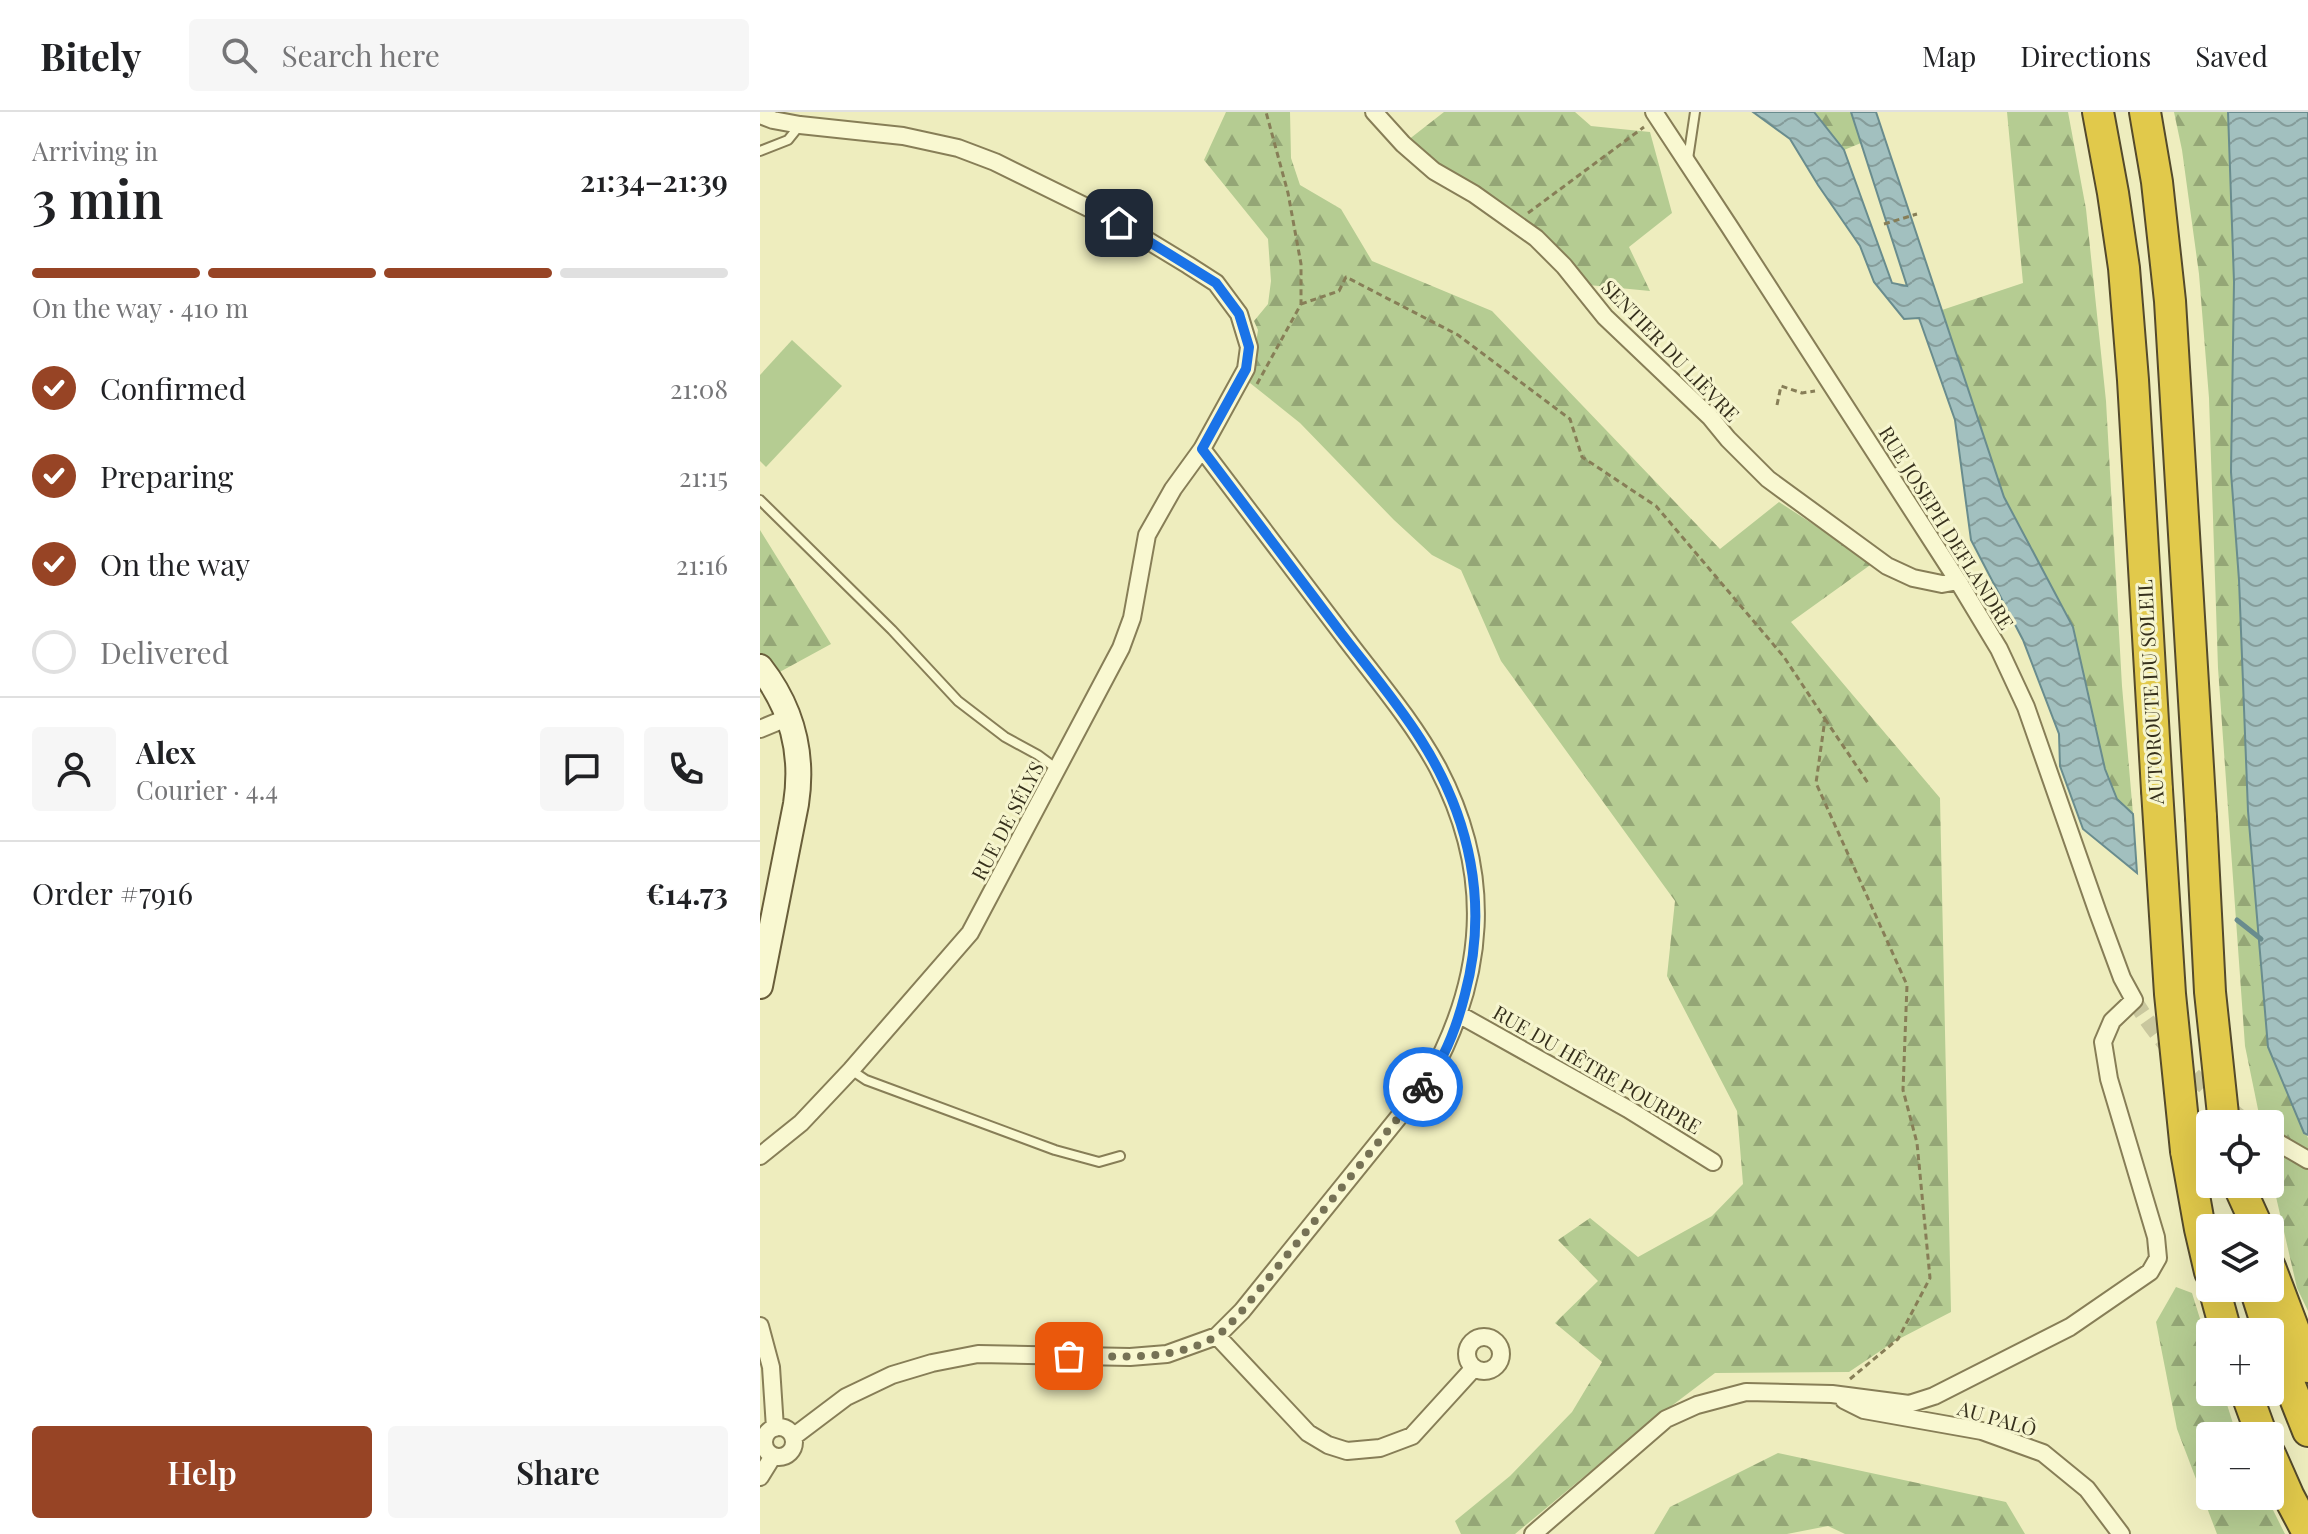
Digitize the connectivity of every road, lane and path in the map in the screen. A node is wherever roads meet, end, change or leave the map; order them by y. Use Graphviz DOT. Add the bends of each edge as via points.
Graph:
graph roads {
  1 [pos="1266,112"];
  2 [pos="1374,112"];
  3 [pos="1695,112"];
  4 [pos="2098,112"];
  5 [pos="2145,112"];
  6 [pos="760,115"];
  7 [pos="1655,115"];
  8 [pos="800,125"];
  9 [pos="760,151"];
  10 [pos="1688,162"];
  11 [pos="1917,214"];
  12 [pos="1515,223"];
  13 [pos="1884,224"];
  14 [pos="1301,304"];
  15 [pos="1239,382"];
  16 [pos="1834,391"];
  17 [pos="1777,405"];
  18 [pos="1202,449"];
  19 [pos="760,500"];
  20 [pos="1958,581"];
  21 [pos="760,667"];
  22 [pos="789,717"];
  23 [pos="1825,719"];
  24 [pos="760,729"];
  25 [pos="1057,769"];
  26 [pos="1868,783"];
  27 [pos="760,986"];
  28 [pos="1460,1015"];
  29 [pos="851,1070"];
  30 [pos="2223,1110"];
  31 [pos="2284,1146"];
  32 [pos="760,1156"];
  33 [pos="1120,1156"];
  34 [pos="2308,1160"];
  35 [pos="1713,1162"];
  36 [pos="2197,1214"];
  37 [pos="2283,1302"];
  38 [pos="760,1326"];
  39 [pos="1217,1336"];
  40 [pos="2308,1367"];
  41 [pos="1473,1369"];
  42 [pos="2284,1370"];
  43 [pos="1832,1394"];
  44 [pos="775,1428"];
  45 [pos="2308,1431"];
  46 [pos="793,1437"];
  47 [pos="773,1456"];
  48 [pos="760,1477"];
  49 [pos="2284,1486"];
  50 [pos="2308,1533"];
  51 [pos="1533,1534"];
  52 [pos="2121,1534"];
  1 -- 14 [label="path" via="1291,207 1301,264"];
  2 -- 12 [label="street, SENTIER DU LIÈVRE" via="1434,171"];
  3 -- 10 [label="lane"];
  4 -- 36 [label="highway, AUTOROUTE DU SOLEIL, bridge" via="2124,268 2170,994"];
  5 -- 30 [label="highway, AUTOROUTE DU SOLEIL, bridge" via="2170,301 2210,992"];
  6 -- 8 [label="street, RUE DE SÉLYS"];
  7 -- 10 [label="street, RUE JOSEPH DEFLANDRE"];
  7 -- 12 [label="path"];
  8 -- 9 [label="lane" via="788,140"];
  8 -- 15 [label="street, RUE DE SÉLYS" via="958,148 1119,223 1216,283 1239,314 1249,347"];
  10 -- 16 [label="street, RUE JOSEPH DEFLANDRE"];
  11 -- 13 [label="path"];
  12 -- 20 [label="street, SENTIER DU LIÈVRE" via="1555,257 1605,317 1768,479 1887,566 1913,578 1942,584"];
  14 -- 15 [label="path" via="1260,383"];
  14 -- 23 [label="path" via="1339,291 1346,277 1458,335 1570,419 1582,457 1656,506 1784,657"];
  15 -- 18 [label="street, RUE DE SÉLYS"];
  16 -- 17 [label="path" via="1802,393 1781,386"];
  16 -- 20 [label="street, RUE JOSEPH DEFLANDRE"];
  18 -- 25 [label="street, RUE DE SÉLYS" via="1147,535 1126,636"];
  18 -- 28 [label="street, RUE DU HÊTRE POURPRE" via="1420,738 1452,797 1476,899 1477,931"];
  19 -- 25 [label="lane" via="958,701"];
  20 -- 43 [label="street, RUE JOSEPH DEFLANDRE" via="2026,707 2134,1000 2112,1021 2103,1042 2158,1258 2150,1272 2070,1327 1934,1396 1909,1404"];
  21 -- 22 [label="main road"];
  22 -- 24 [label="street"];
  22 -- 27 [label="main road" via="799,781"];
  23 -- 26 [label="path"];
  23 -- 43 [label="path" via="1816,783 1907,985 1903,1090 1917,1143 1930,1278 1898,1339"];
  25 -- 29 [label="street, RUE DE SÉLYS" via="970,933"];
  28 -- 35 [label="street, RUE DU HÊTRE POURPRE"];
  28 -- 39 [label="street, RUE DU HÊTRE POURPRE" via="1427,1082"];
  29 -- 32 [label="street, RUE DE SÉLYS" via="801,1123"];
  29 -- 33 [label="lane" via="1055,1150 1099,1162"];
  31 -- 34 [label="street"];
  37 -- 40 [label="highway"];
  38 -- 44 [label="street" via="771,1367"];
  39 -- 41 [label="street" via="1308,1433 1347,1451 1380,1448 1412,1436"];
  39 -- 46 [label="street, RUE DU HÊTRE POURPRE" via="1167,1354 978,1354 932,1363 846,1397"];
  42 -- 45 [label="highway"];
  43 -- 51 [label="street" via="1746,1392 1666,1419"];
  43 -- 52 [label="street, AU PALÔ" via="1864,1410 1982,1431 2043,1453 2087,1489"];
  44 -- 46 [label="street"];
  44 -- 47 [label="street, RUE DU HÊTRE POURPRE" via="764,1444"];
  46 -- 47 [label="street, RUE DU HÊTRE POURPRE" via="789,1453"];
  47 -- 48 [label="street, RUE DU HÊTRE POURPRE"];
  49 -- 50 [label="highway"];
}
